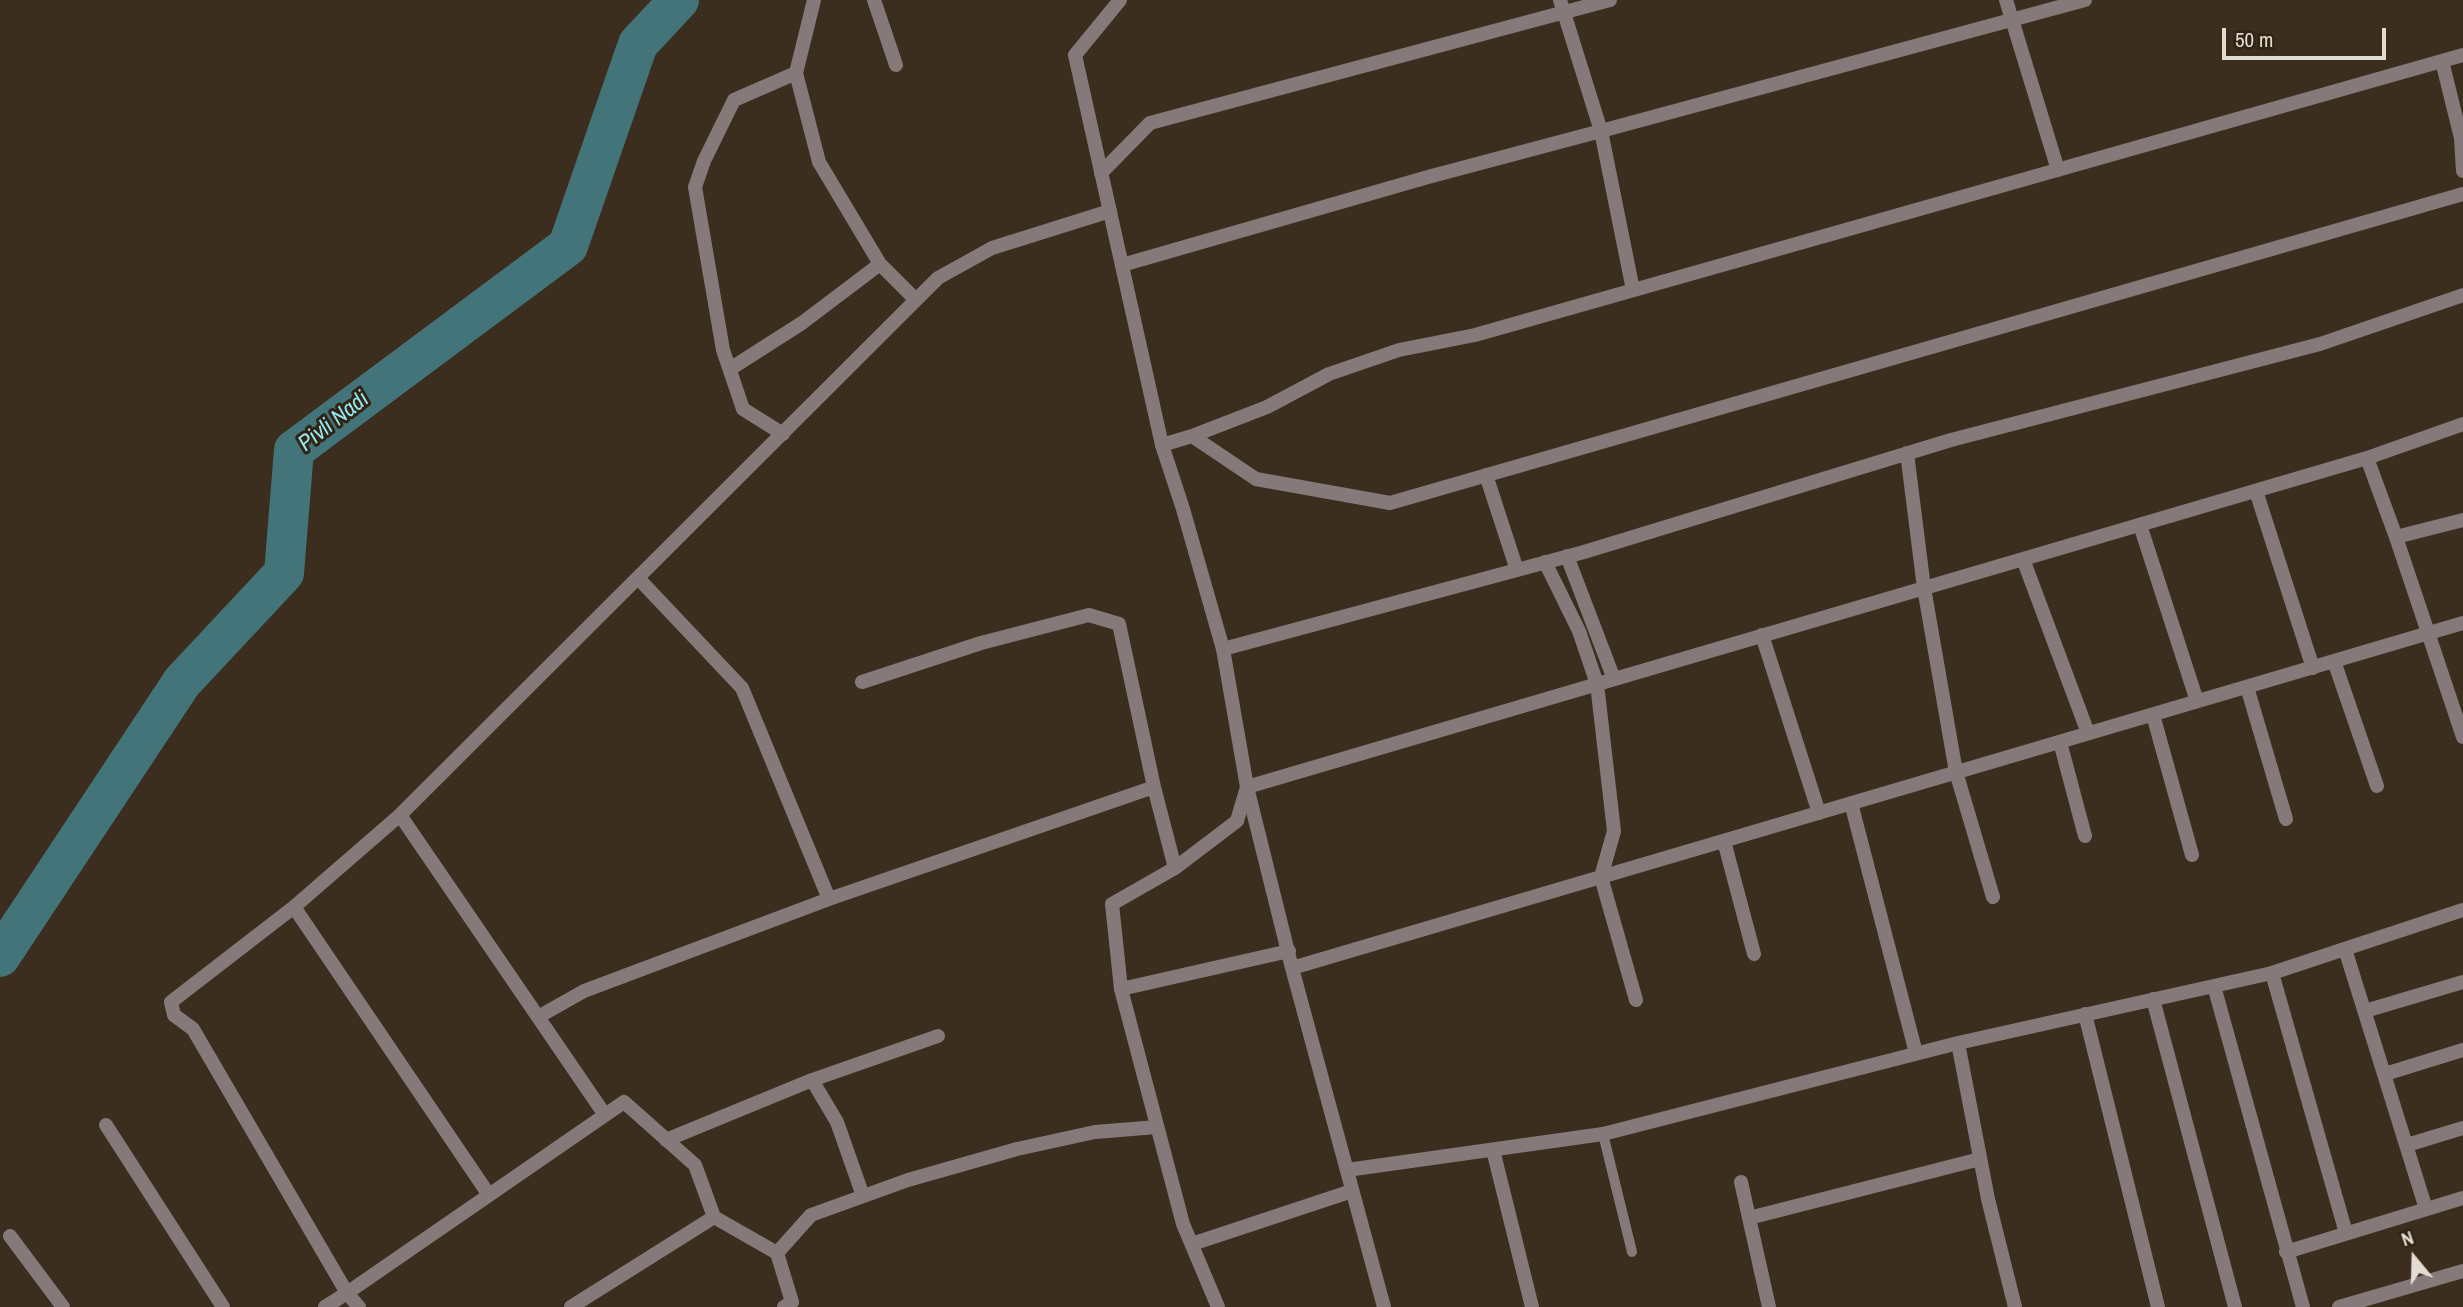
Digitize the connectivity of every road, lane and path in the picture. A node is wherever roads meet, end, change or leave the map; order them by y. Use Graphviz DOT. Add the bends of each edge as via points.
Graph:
graph roads {
  1 [pos="814,0"];
  2 [pos="874,0"];
  3 [pos="1120,0"];
  4 [pos="1610,0"];
  5 [pos="2006,0"];
  6 [pos="2085,0"];
  7 [pos="1562,6"];
  8 [pos="2011,19"];
  9 [pos="2463,55"];
  10 [pos="2442,61"];
  11 [pos="896,65"];
  12 [pos="796,73"];
  13 [pos="1601,131"];
  14 [pos="2058,170"];
  15 [pos="2463,172"];
  16 [pos="1101,173"];
  17 [pos="2463,194"];
  18 [pos="1110,211"];
  19 [pos="880,264"];
  20 [pos="1122,265"];
  21 [pos="1633,290"];
  22 [pos="2463,295"];
  23 [pos="916,300"];
  24 [pos="730,369"];
  25 [pos="2463,425"];
  26 [pos="783,434"];
  27 [pos="1192,436"];
  28 [pos="1162,445"];
  29 [pos="1907,453"];
  30 [pos="2367,458"];
  31 [pos="1486,475"];
  32 [pos="2256,491"];
  33 [pos="2463,520"];
  34 [pos="2140,525"];
  35 [pos="2396,537"];
  36 [pos="1567,556"];
  37 [pos="2022,559"];
  38 [pos="1545,562"];
  39 [pos="1517,570"];
  40 [pos="639,579"];
  41 [pos="1924,588"];
  42 [pos="2463,623"];
  43 [pos="2427,634"];
  44 [pos="1762,635"];
  45 [pos="1223,649"];
  46 [pos="2334,661"];
  47 [pos="2313,668"];
  48 [pos="1615,679"];
  49 [pos="862,682"];
  50 [pos="1597,684"];
  51 [pos="2247,687"];
  52 [pos="2197,701"];
  53 [pos="2153,715"];
  54 [pos="2088,733"];
  55 [pos="2463,737"];
  56 [pos="2060,742"];
  57 [pos="1956,772"];
  58 [pos="1247,786"];
  59 [pos="2377,786"];
  60 [pos="1154,787"];
  61 [pos="1852,803"];
  62 [pos="1819,813"];
  63 [pos="400,815"];
  64 [pos="2286,819"];
  65 [pos="2085,836"];
  66 [pos="1724,841"];
  67 [pos="2192,855"];
  68 [pos="1175,868"];
  69 [pos="1601,877"];
  70 [pos="1993,897"];
  71 [pos="829,899"];
  72 [pos="293,907"];
  73 [pos="2463,910"];
  74 [pos="2345,948"];
  75 [pos="1289,951"];
  76 [pos="1754,954"];
  77 [pos="1292,968"];
  78 [pos="2272,973"];
  79 [pos="2463,982"];
  80 [pos="2214,986"];
  81 [pos="1121,989"];
  82 [pos="2153,999"];
  83 [pos="1636,1000"];
  84 [pos="2365,1011"];
  85 [pos="2085,1014"];
  86 [pos="538,1017"];
  87 [pos="938,1037"];
  88 [pos="1958,1043"];
  89 [pos="2463,1050"];
  90 [pos="1916,1054"];
  91 [pos="2385,1074"];
  92 [pos="812,1080"];
  93 [pos="605,1115"];
  94 [pos="106,1125"];
  95 [pos="1157,1127"];
  96 [pos="2463,1128"];
  97 [pos="1603,1134"];
  98 [pos="666,1140"];
  99 [pos="2407,1145"];
  100 [pos="1493,1150"];
  101 [pos="1980,1159"];
  102 [pos="1347,1170"];
  103 [pos="1741,1182"];
  104 [pos="1352,1191"];
  105 [pos="489,1195"];
  106 [pos="863,1196"];
  107 [pos="2463,1198"];
  108 [pos="2426,1209"];
  109 [pos="714,1217"];
  110 [pos="1749,1217"];
  111 [pos="2346,1233"];
  112 [pos="10,1236"];
  113 [pos="1192,1244"];
  114 [pos="1632,1252"];
  115 [pos="2286,1252"];
  116 [pos="776,1253"];
  117 [pos="2463,1271"];
  118 [pos="347,1293"];
  119 [pos="791,1305"];
  120 [pos="63,1307"];
  121 [pos="223,1307"];
  122 [pos="325,1307"];
  123 [pos="359,1307"];
  124 [pos="571,1307"];
  125 [pos="1218,1307"];
  126 [pos="1384,1307"];
  127 [pos="1532,1307"];
  128 [pos="1769,1307"];
  129 [pos="2015,1307"];
  130 [pos="2158,1307"];
  131 [pos="2235,1307"];
  132 [pos="2303,1307"];
  133 [pos="2339,1307"];
  1 -- 12 [label="street"];
  2 -- 11 [label="street"];
  3 -- 16 [label="street" via="1075,55"];
  4 -- 7 [label="street"];
  5 -- 8 [label="street"];
  6 -- 8 [label="street"];
  7 -- 13 [label="street"];
  7 -- 16 [label="street" via="1150,123"];
  8 -- 13 [label="street"];
  8 -- 14 [label="street"];
  9 -- 10 [label="street"];
  10 -- 14 [label="street"];
  10 -- 15 [label="street" via="2461,138"];
  12 -- 19 [label="street" via="819,162"];
  12 -- 24 [label="street" via="734,100 695,187"];
  13 -- 20 [label="street"];
  13 -- 21 [label="street"];
  14 -- 21 [label="street"];
  16 -- 18 [label="street"];
  17 -- 31 [label="street"];
  18 -- 20 [label="street"];
  18 -- 23 [label="street" via="992,248 938,278"];
  19 -- 23 [label="street"];
  19 -- 24 [label="street" via="802,323"];
  20 -- 28 [label="street"];
  21 -- 27 [label="street" via="1475,335 1399,350 1329,374 1267,407"];
  22 -- 29 [label="street" via="2320,344"];
  23 -- 26 [label="street"];
  24 -- 26 [label="street" via="743,409"];
  25 -- 30 [label="street"];
  26 -- 40 [label="street"];
  27 -- 28 [label="street"];
  27 -- 31 [label="street" via="1256,479 1390,503"];
  28 -- 45 [label="street"];
  29 -- 36 [label="street"];
  29 -- 41 [label="street"];
  30 -- 32 [label="street"];
  30 -- 35 [label="street"];
  31 -- 39 [label="street"];
  32 -- 34 [label="street"];
  32 -- 47 [label="street"];
  33 -- 35 [label="street"];
  34 -- 37 [label="street"];
  34 -- 52 [label="street"];
  35 -- 43 [label="street"];
  36 -- 38 [label="street"];
  36 -- 48 [label="street"];
  37 -- 41 [label="street"];
  37 -- 54 [label="street"];
  38 -- 39 [label="street"];
  38 -- 50 [label="street" via="1579,632"];
  39 -- 45 [label="street"];
  40 -- 63 [label="street"];
  40 -- 71 [label="street" via="742,688"];
  41 -- 44 [label="street"];
  41 -- 57 [label="street"];
  42 -- 43 [label="street"];
  43 -- 46 [label="street"];
  43 -- 55 [label="street"];
  44 -- 48 [label="street"];
  44 -- 62 [label="street"];
  45 -- 58 [label="street"];
  46 -- 47 [label="street"];
  46 -- 59 [label="street"];
  47 -- 51 [label="street"];
  48 -- 50 [label="street"];
  49 -- 60 [label="street" via="981,643 1089,615 1119,624"];
  50 -- 58 [label="street"];
  50 -- 69 [label="street" via="1615,831"];
  51 -- 52 [label="street"];
  51 -- 64 [label="street"];
  52 -- 53 [label="street"];
  53 -- 54 [label="street"];
  53 -- 67 [label="street"];
  54 -- 56 [label="street"];
  56 -- 57 [label="street"];
  56 -- 65 [label="street"];
  57 -- 61 [label="street"];
  57 -- 70 [label="street"];
  58 -- 68 [label="street" via="1237,821"];
  58 -- 75 [label="street"];
  60 -- 68 [label="street"];
  60 -- 71 [label="street"];
  61 -- 62 [label="street"];
  61 -- 90 [label="street"];
  62 -- 66 [label="street"];
  63 -- 72 [label="street"];
  63 -- 86 [label="street"];
  66 -- 69 [label="street"];
  66 -- 76 [label="street"];
  68 -- 81 [label="street" via="1112,904"];
  69 -- 77 [label="street"];
  69 -- 83 [label="street"];
  71 -- 86 [label="street" via="584,991"];
  72 -- 105 [label="street"];
  72 -- 118 [label="street" via="171,1002 174,1015 192,1029"];
  73 -- 74 [label="street"];
  74 -- 78 [label="street"];
  74 -- 84 [label="street"];
  75 -- 77 [label="street"];
  75 -- 81 [label="street"];
  77 -- 102 [label="street"];
  78 -- 80 [label="street"];
  78 -- 111 [label="street"];
  79 -- 84 [label="street"];
  80 -- 82 [label="street"];
  80 -- 115 [label="street"];
  81 -- 95 [label="street"];
  82 -- 85 [label="street"];
  82 -- 131 [label="street"];
  84 -- 91 [label="street"];
  85 -- 88 [label="street"];
  85 -- 130 [label="street"];
  86 -- 93 [label="street"];
  87 -- 92 [label="street"];
  88 -- 90 [label="street"];
  88 -- 101 [label="street"];
  89 -- 91 [label="street"];
  90 -- 97 [label="street"];
  91 -- 99 [label="street"];
  92 -- 98 [label="street"];
  92 -- 106 [label="street" via="837,1122"];
  93 -- 98 [label="street" via="624,1102"];
  93 -- 105 [label="street"];
  94 -- 121 [label="street"];
  95 -- 106 [label="street" via="1095,1132 1017,1149"];
  95 -- 113 [label="street"];
  96 -- 99 [label="street"];
  97 -- 100 [label="street"];
  97 -- 114 [label="lane"];
  98 -- 109 [label="street" via="695,1165"];
  99 -- 108 [label="street"];
  100 -- 102 [label="street"];
  100 -- 127 [label="street"];
  101 -- 110 [label="street"];
  101 -- 129 [label="street"];
  102 -- 104 [label="street"];
  103 -- 110 [label="street"];
  104 -- 113 [label="street"];
  104 -- 126 [label="street"];
  105 -- 118 [label="street"];
  106 -- 116 [label="street" via="811,1215"];
  107 -- 108 [label="street"];
  108 -- 111 [label="street"];
  109 -- 116 [label="street"];
  109 -- 124 [label="street"];
  110 -- 128 [label="street"];
  111 -- 115 [label="street"];
  112 -- 120 [label="street"];
  113 -- 125 [label="street"];
  115 -- 132 [label="street"];
  116 -- 119 [label="street"];
  117 -- 133 [label="street"];
  118 -- 122 [label="street"];
  118 -- 123 [label="street"];
}
